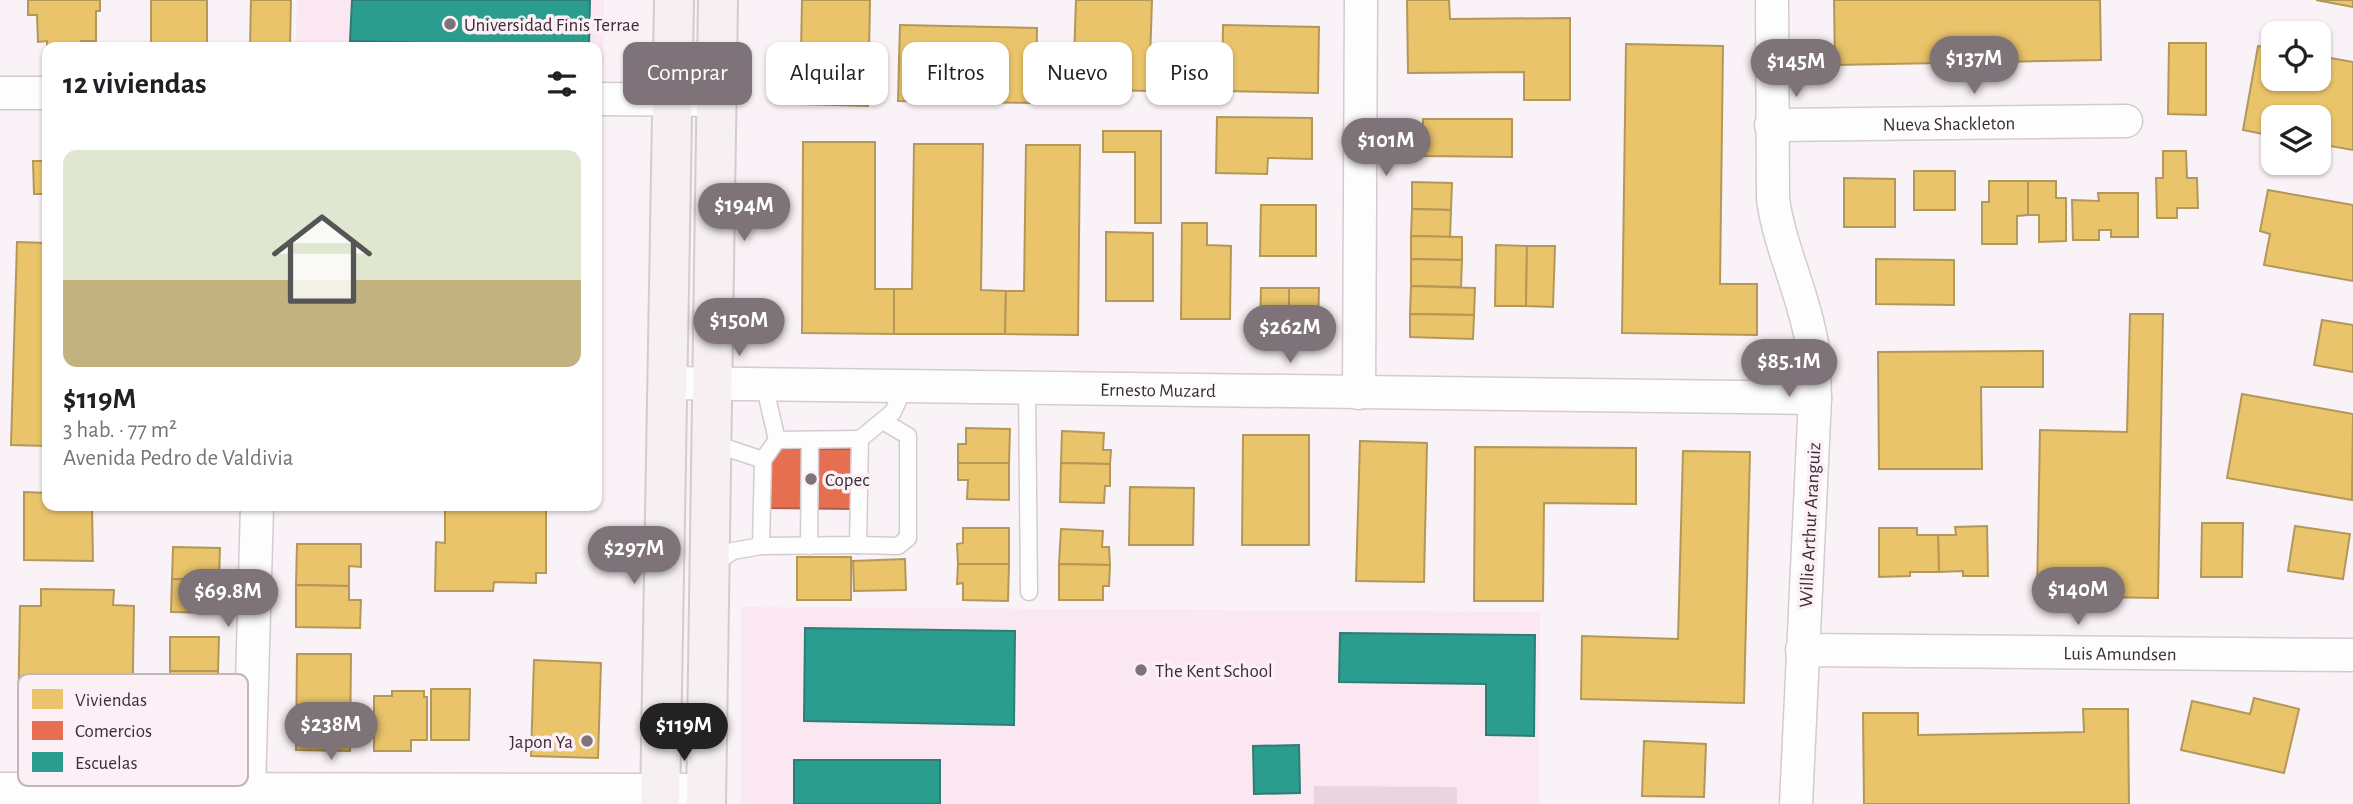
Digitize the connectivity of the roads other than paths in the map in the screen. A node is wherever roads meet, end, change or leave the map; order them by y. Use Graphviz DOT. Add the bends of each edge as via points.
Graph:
graph roads {
  1 [pos="674,0"];
  2 [pos="718,0"];
  3 [pos="1362,0"];
  4 [pos="1772,0"];
  5 [pos="674,42"];
  6 [pos="718,42"];
  7 [pos="0,93"];
  8 [pos="42,93"];
  9 [pos="602,99"];
  10 [pos="623,99"];
  11 [pos="673,105"];
  12 [pos="717,105"];
  13 [pos="2126,121"];
  14 [pos="1771,125"];
  15 [pos="668,383"];
  16 [pos="713,384"];
  17 [pos="764,384"];
  18 [pos="904,387"];
  19 [pos="1027,388"];
  20 [pos="1359,393"];
  21 [pos="1815,398"];
  22 [pos="883,421"];
  23 [pos="860,439"];
  24 [pos="777,440"];
  25 [pos="810,440"];
  26 [pos="712,443"];
  27 [pos="763,460"];
  28 [pos="257,511"];
  29 [pos="858,545"];
  30 [pos="761,546"];
  31 [pos="809,546"];
  32 [pos="710,567"];
  33 [pos="1029,592"];
  34 [pos="1802,650"];
  35 [pos="2353,655"];
  36 [pos="0,789"];
  37 [pos="250,789"];
  38 [pos="661,797"];
  39 [pos="706,797"];
  40 [pos="1797,804"];
  1 -- 5 [label="main road"];
  2 -- 6 [label="main road"];
  3 -- 20 [label="street"];
  4 -- 14 [label="street, Willie Arthur Aranguiz"];
  7 -- 8 [label="street"];
  9 -- 10 [label="street"];
  11 -- 15 [label="main road"];
  12 -- 16 [label="main road"];
  13 -- 14 [label="street, Nueva Shackleton"];
  14 -- 21 [label="street, Willie Arthur Aranguiz" via="1777,228 1806,316"];
  15 -- 16 [label="street, Ernesto Muzard"];
  15 -- 38 [label="main road"];
  16 -- 17 [label="street, Ernesto Muzard"];
  16 -- 26 [label="main road"];
  17 -- 18 [label="street, Ernesto Muzard"];
  17 -- 24 [label="lane"];
  18 -- 19 [label="street, Ernesto Muzard"];
  18 -- 22 [label="lane" via="893,412"];
  19 -- 20 [label="street, Ernesto Muzard"];
  19 -- 33 [label="lane"];
  20 -- 21 [label="street, Ernesto Muzard"];
  21 -- 34 [label="street, Willie Arthur Aranguiz"];
  22 -- 23 [label="lane"];
  22 -- 29 [label="lane" via="908,436 908,538 898,547"];
  23 -- 25 [label="lane"];
  23 -- 29 [label="lane"];
  24 -- 25 [label="lane"];
  24 -- 27 [label="lane"];
  25 -- 31 [label="lane"];
  26 -- 27 [label="lane"];
  26 -- 32 [label="main road"];
  27 -- 30 [label="lane"];
  28 -- 37 [label="street"];
  29 -- 31 [label="lane"];
  30 -- 31 [label="lane"];
  30 -- 32 [label="lane" via="733,551"];
  32 -- 39 [label="main road"];
  34 -- 35 [label="street, Luis Amundsen"];
  34 -- 40 [label="street, Willie Arthur Aranguiz"];
  36 -- 37 [label="street"];
  37 -- 38 [label="street"];
  38 -- 39 [label="street"];
}
